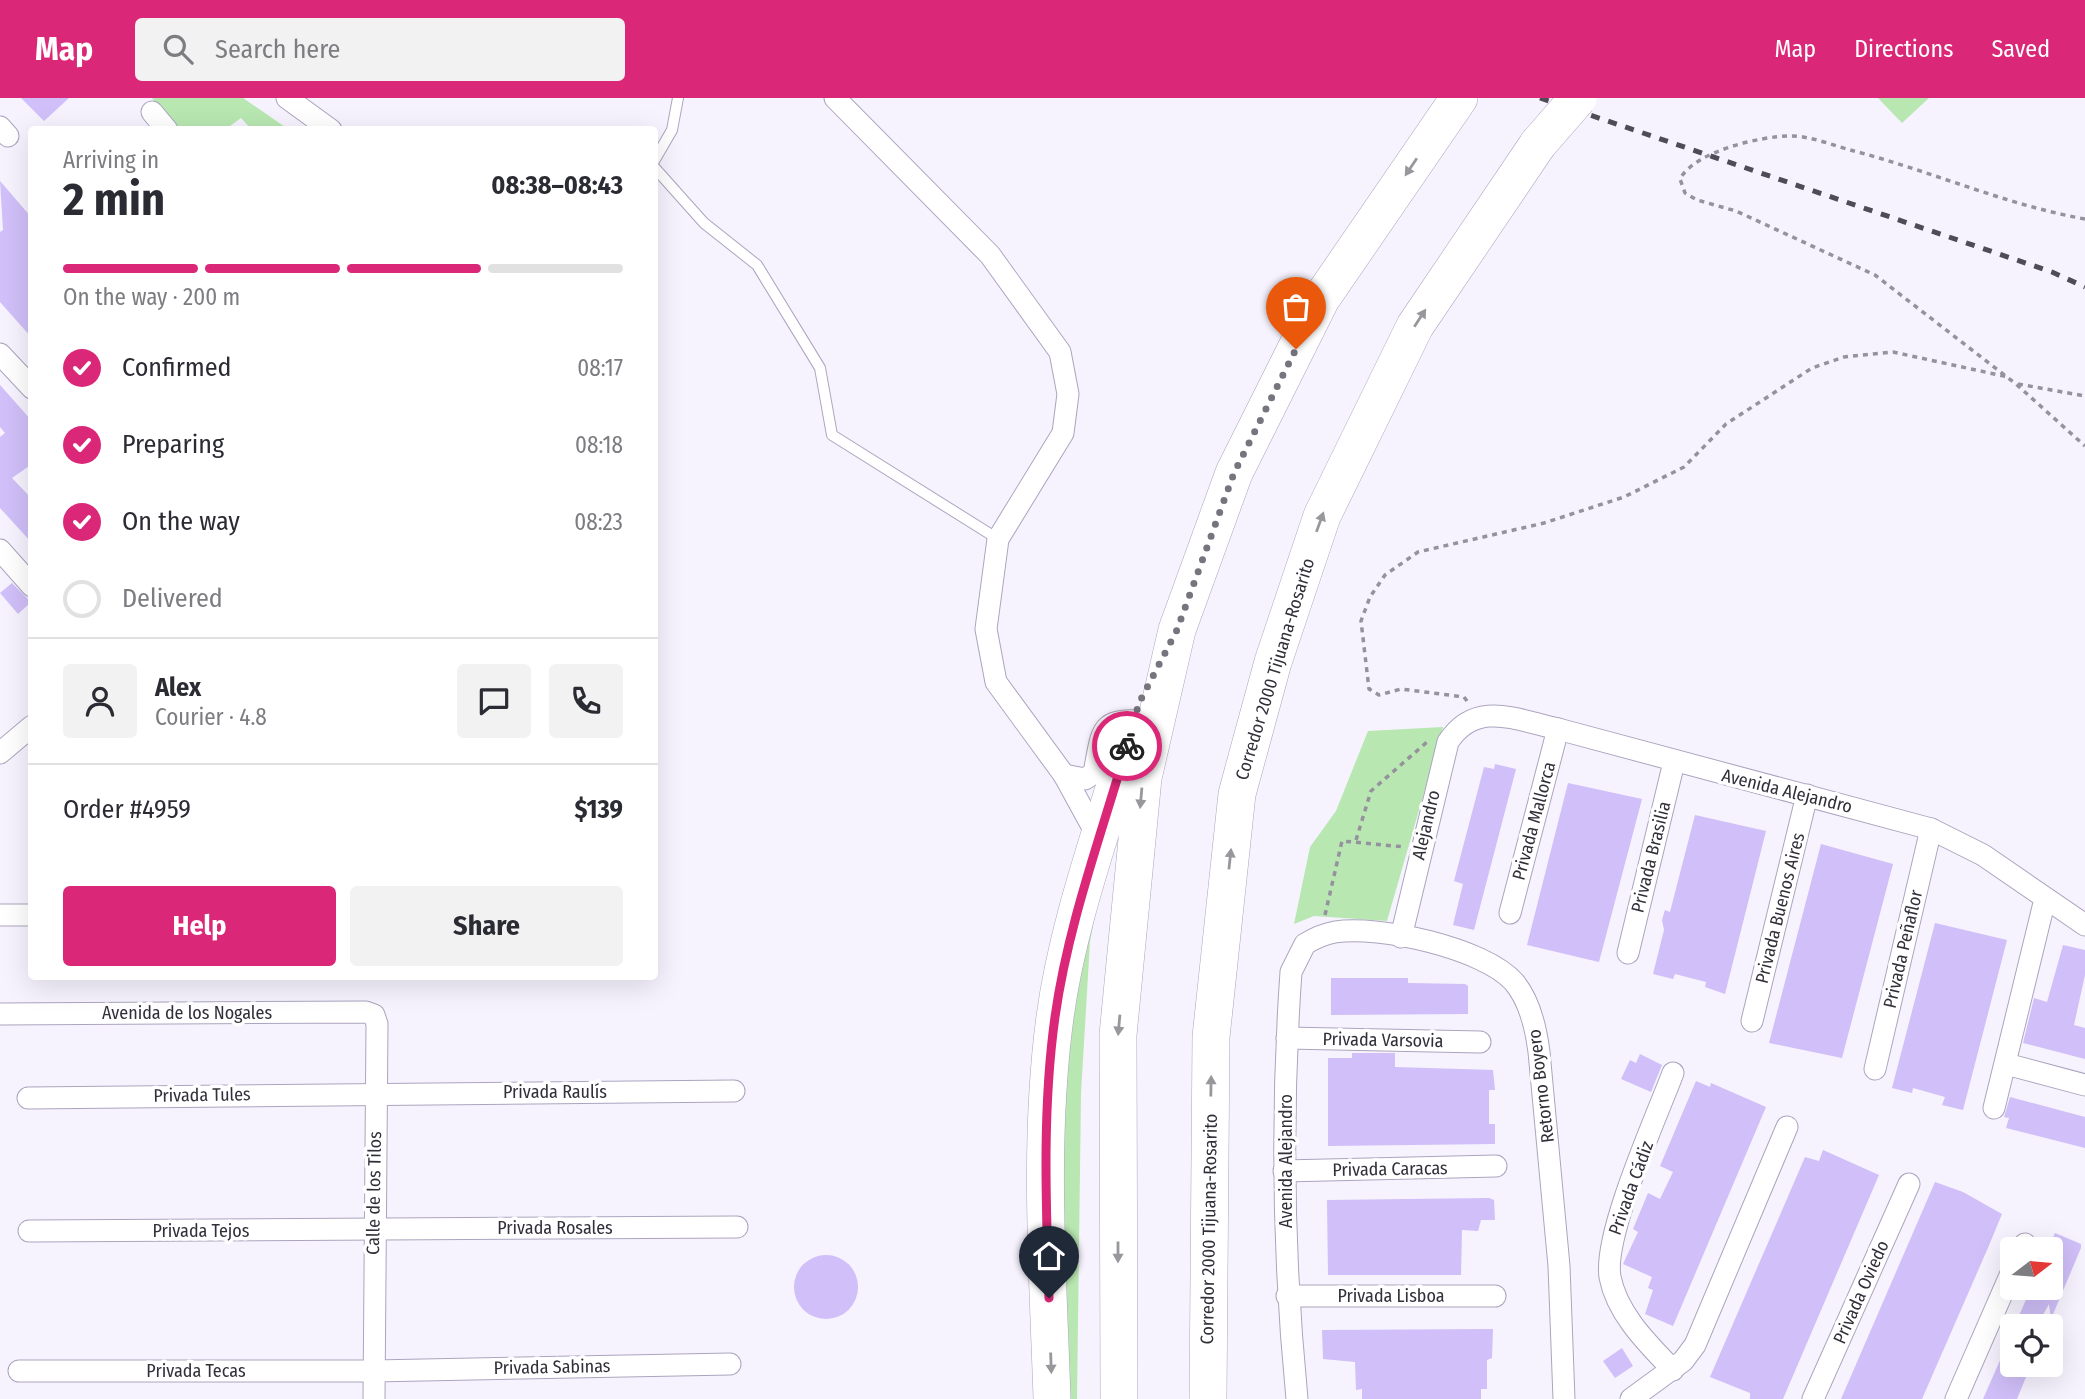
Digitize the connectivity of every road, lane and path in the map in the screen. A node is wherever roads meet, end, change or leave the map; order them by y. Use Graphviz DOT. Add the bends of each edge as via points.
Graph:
graph roads {
  1 [pos="287,98"];
  2 [pos="678,98"];
  3 [pos="835,98"];
  4 [pos="1578,98"];
  5 [pos="1454,104"];
  6 [pos="152,112"];
  7 [pos="164,126"];
  8 [pos="326,126"];
  9 [pos="658,154"];
  10 [pos="658,171"];
  11 [pos="2085,219"];
  12 [pos="0,354"];
  13 [pos="2008,377"];
  14 [pos="28,384"];
  15 [pos="2016,384"];
  16 [pos="2085,396"];
  17 [pos="2085,446"];
  18 [pos="998,539"];
  19 [pos="0,550"];
  20 [pos="28,582"];
  21 [pos="1145,722"];
  22 [pos="1467,722"];
  23 [pos="28,729"];
  24 [pos="1558,729"];
  25 [pos="0,753"];
  26 [pos="1674,762"];
  27 [pos="1064,775"];
  28 [pos="1807,795"];
  29 [pos="1931,829"];
  30 [pos="1100,841"];
  31 [pos="1356,841"];
  32 [pos="1421,849"];
  33 [pos="2045,899"];
  34 [pos="1510,912"];
  35 [pos="0,915"];
  36 [pos="28,915"];
  37 [pos="2085,925"];
  38 [pos="1320,935"];
  39 [pos="1401,937"];
  40 [pos="1628,953"];
  41 [pos="0,1014"];
  42 [pos="374,1015"];
  43 [pos="1752,1021"];
  44 [pos="1287,1038"];
  45 [pos="1480,1042"];
  46 [pos="2006,1064"];
  47 [pos="1875,1069"];
  48 [pos="1673,1073"];
  49 [pos="2085,1085"];
  50 [pos="734,1091"];
  51 [pos="376,1092"];
  52 [pos="28,1098"];
  53 [pos="1994,1108"];
  54 [pos="1787,1127"];
  55 [pos="1496,1166"];
  56 [pos="1284,1171"];
  57 [pos="1909,1184"];
  58 [pos="737,1227"];
  59 [pos="373,1230"];
  60 [pos="29,1231"];
  61 [pos="1287,1296"];
  62 [pos="1495,1296"];
  63 [pos="2000,1298"];
  64 [pos="730,1364"];
  65 [pos="1673,1370"];
  66 [pos="19,1371"];
  67 [pos="374,1371"];
  68 [pos="374,1399"];
  69 [pos="1052,1399"];
  70 [pos="1119,1399"];
  71 [pos="1208,1399"];
  72 [pos="1297,1399"];
  73 [pos="1564,1399"];
  74 [pos="1631,1399"];
  75 [pos="1813,1399"];
  76 [pos="1956,1399"];
  1 -- 8 [label="street"];
  2 -- 9 [label="lane" via="672,130"];
  3 -- 18 [label="street" via="990,255 1060,352 1068,394 1063,433"];
  71 -- 4 [label="highway, Corredor 2000 Tijuana-Rosarito, one-way, bridge" via="1211,1037 1237,794 1273,662 1322,516 1415,326 1538,144"];
  5 -- 21 [label="highway, one-way" via="1321,299 1234,473 1177,630 1139,703"];
  6 -- 7 [label="street"];
  10 -- 18 [label="lane" via="704,223 757,265 820,368 832,435"];
  11 -- 13 [label="path" via="1793,136 1710,154 1684,172 1685,193 1736,211 1875,275"];
  12 -- 14 [label="street"];
  13 -- 15 [label="path"];
  13 -- 22 [label="path" via="1893,352 1844,357 1812,368 1727,424 1684,467 1624,497 1544,523 1418,552 1385,575 1361,621 1369,689 1379,695 1401,689 1464,697"];
  15 -- 16 [label="path"];
  15 -- 17 [label="path"];
  18 -- 27 [label="street" via="986,629 996,681"];
  19 -- 20 [label="street"];
  21 -- 27 [label="street" via="1109,723 1090,778"];
  21 -- 30 [label="highway"];
  21 -- 70 [label="highway, one-way" via="1118,1035"];
  22 -- 24 [label="street, Avenida Alejandro" via="1502,717"];
  22 -- 31 [label="path" via="1425,743 1371,791"];
  22 -- 32 [label="street, Alejandro" via="1441,761"];
  23 -- 25 [label="street"];
  24 -- 26 [label="street, Avenida Alejandro"];
  24 -- 34 [label="street, Privada Mallorca"];
  26 -- 28 [label="street, Avenida Alejandro"];
  26 -- 40 [label="street, Privada Brasilia"];
  27 -- 30 [label="street"];
  28 -- 29 [label="street, Avenida Alejandro"];
  28 -- 43 [label="street, Privada Buenos Aires"];
  29 -- 33 [label="street, Avenida Alejandro" via="1983,855"];
  29 -- 47 [label="street, Privada Peñaflor"];
  30 -- 69 [label="highway, one-way" via="1070,939 1055,1019 1045,1172"];
  31 -- 32 [label="path"];
  31 -- 38 [label="path" via="1342,841"];
  32 -- 39 [label="street, Alejandro"];
  33 -- 37 [label="street, Avenida Alejandro"];
  33 -- 46 [label="street"];
  35 -- 36 [label="street"];
  38 -- 39 [label="street, Retorno Boyero" via="1360,931"];
  38 -- 44 [label="street, Avenida Alejandro" via="1305,944 1291,972"];
  39 -- 73 [label="street, Retorno Boyero" via="1454,949 1498,969 1514,982 1536,1025 1559,1266"];
  41 -- 42 [label="street, Avenida de los Nogales"];
  42 -- 51 [label="street, Calle de los Tilos"];
  44 -- 45 [label="street, Privada Varsovia"];
  44 -- 56 [label="street, Avenida Alejandro"];
  46 -- 49 [label="street"];
  46 -- 53 [label="street"];
  48 -- 65 [label="street, Privada Cádiz" via="1613,1237 1610,1276 1616,1296 1638,1332"];
  50 -- 51 [label="street, Privada Raulís"];
  51 -- 52 [label="street, Privada Tules"];
  51 -- 59 [label="street, Calle de los Tilos"];
  54 -- 65 [label="street" via="1695,1345"];
  55 -- 56 [label="street, Privada Caracas"];
  56 -- 61 [label="street, Avenida Alejandro"];
  57 -- 75 [label="street, Privada Oviedo"];
  58 -- 59 [label="street, Privada Rosales"];
  59 -- 60 [label="street, Privada Tejos"];
  59 -- 67 [label="street, Calle de los Tilos"];
  61 -- 62 [label="street, Privada Lisboa"];
  61 -- 72 [label="street, Avenida Alejandro"];
  63 -- 76 [label="street"];
  64 -- 67 [label="street, Privada Sabinas"];
  65 -- 74 [label="street"];
  66 -- 67 [label="street, Privada Tecas"];
  67 -- 68 [label="street, Calle de los Tilos"];
}
